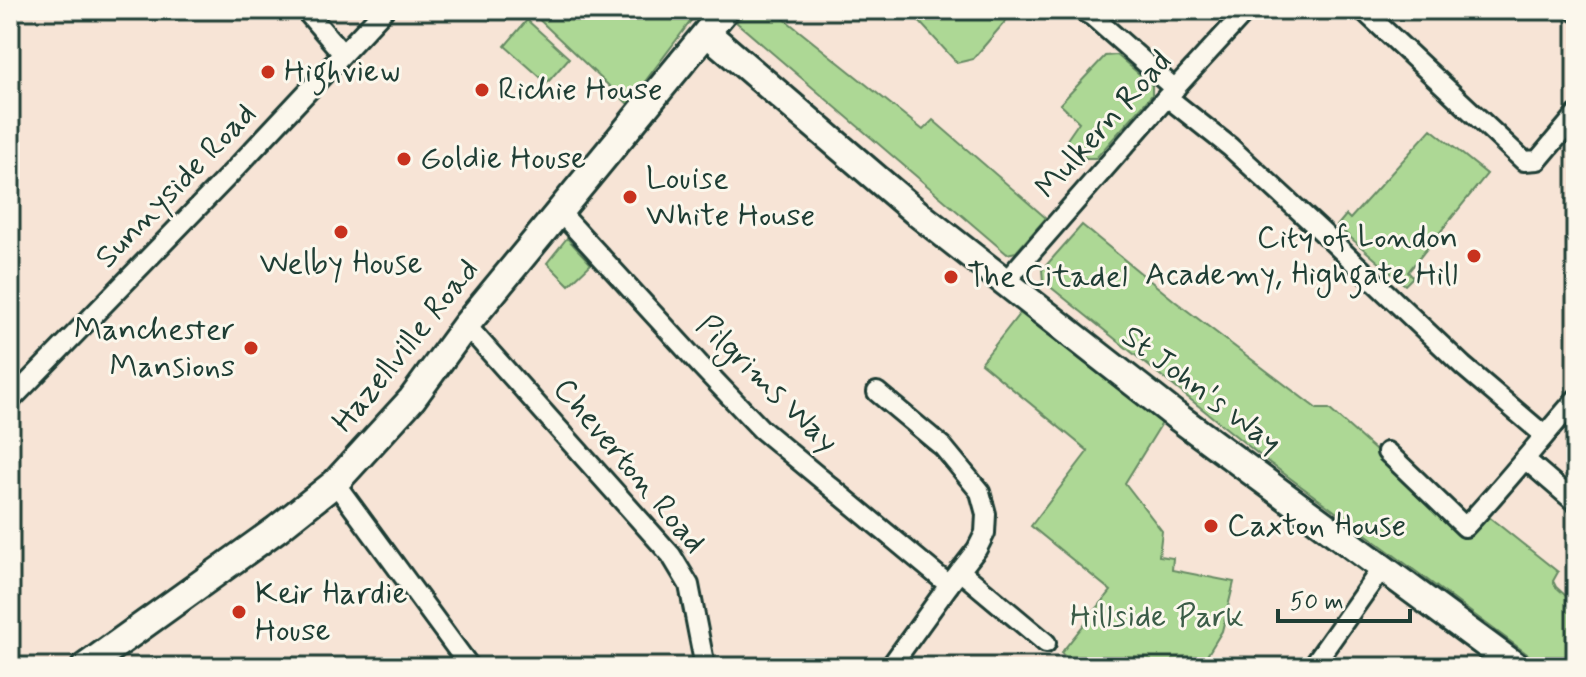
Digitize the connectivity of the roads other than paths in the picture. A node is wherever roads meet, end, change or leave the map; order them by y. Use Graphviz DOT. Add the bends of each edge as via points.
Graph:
graph roads {
  1 [pos="305,10"];
  2 [pos="384,10"];
  3 [pos="725,10"];
  4 [pos="1081,10"];
  5 [pos="1247,10"];
  6 [pos="1363,10"];
  7 [pos="707,33"];
  8 [pos="342,53"];
  9 [pos="1171,93"];
  10 [pos="1576,115"];
  11 [pos="559,211"];
  12 [pos="1006,281"];
  13 [pos="466,325"];
  14 [pos="877,392"];
  15 [pos="1576,399"];
  16 [pos="10,401"];
  17 [pos="1544,435"];
  18 [pos="1387,452"];
  19 [pos="1526,460"];
  20 [pos="335,483"];
  21 [pos="1576,503"];
  22 [pos="1382,568"];
  23 [pos="955,578"];
  24 [pos="1046,643"];
  25 [pos="897,664"];
  26 [pos="85,667"];
  27 [pos="470,667"];
  28 [pos="705,667"];
  29 [pos="1312,667"];
  30 [pos="1517,667"];
  1 -- 8 [label="street"];
  2 -- 8 [label="street, Sunnyside Road"];
  3 -- 7 [label="street, Hazellville Road"];
  4 -- 9 [label="street"];
  5 -- 9 [label="street, Mulkern Road"];
  6 -- 10 [label="street" via="1524,161 1538,160"];
  7 -- 11 [label="street, Hazellville Road"];
  7 -- 12 [label="street, St John's Way" via="917,213"];
  8 -- 16 [label="street, Sunnyside Road"];
  9 -- 12 [label="street, Mulkern Road"];
  9 -- 17 [label="street"];
  11 -- 13 [label="street, Hazellville Road"];
  11 -- 23 [label="street, Pilgrims Way" via="761,429"];
  12 -- 22 [label="street, St John's Way"];
  13 -- 20 [label="street, Hazellville Road" via="412,399"];
  13 -- 28 [label="street, Cheverton Road" via="671,555 689,585"];
  14 -- 23 [label="street" via="943,447 980,492 985,533"];
  15 -- 17 [label="street"];
  17 -- 19 [label="street"];
  18 -- 19 [label="street" via="1465,527"];
  19 -- 21 [label="street"];
  20 -- 26 [label="street, Hazellville Road"];
  20 -- 27 [label="street"];
  22 -- 29 [label="street"];
  22 -- 30 [label="street, St John's Way"];
  23 -- 24 [label="street, Pilgrims Way"];
  23 -- 25 [label="street"];
}
